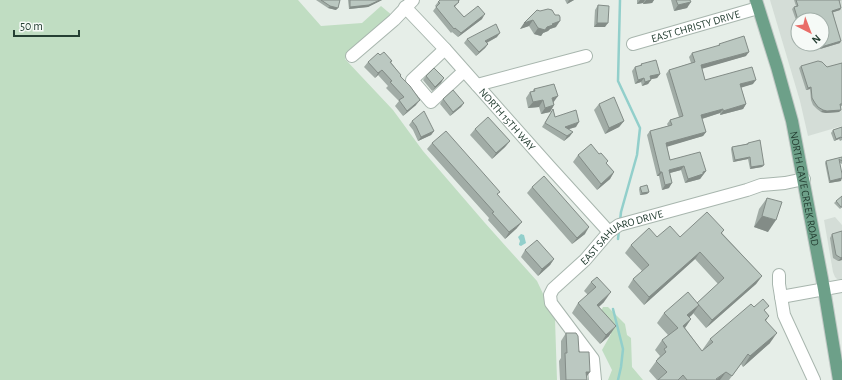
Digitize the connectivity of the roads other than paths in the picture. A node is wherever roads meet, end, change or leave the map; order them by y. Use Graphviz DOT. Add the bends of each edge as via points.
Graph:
graph roads {
  1 [pos="409,4"];
  2 [pos="757,4"];
  3 [pos="633,44"];
  4 [pos="445,49"];
  5 [pos="352,56"];
  6 [pos="586,56"];
  7 [pos="464,71"];
  8 [pos="477,85"];
  9 [pos="804,179"];
  10 [pos="609,232"];
  11 [pos="779,275"];
  12 [pos="842,286"];
  13 [pos="824,289"];
  14 [pos="781,297"];
  15 [pos="595,380"];
  16 [pos="814,380"];
  17 [pos="839,380"];
  1 -- 4 [label="street, NORTH 15TH WAY"];
  1 -- 5 [label="street"];
  2 -- 3 [label="street, EAST CHRISTY DRIVE"];
  2 -- 9 [label="main road, NORTH CAVE CREEK ROAD" via="786,96"];
  4 -- 7 [label="street, NORTH 15TH WAY"];
  4 -- 7 [label="street" via="412,80 421,92 431,102"];
  6 -- 8 [label="street"];
  7 -- 8 [label="street, NORTH 15TH WAY"];
  8 -- 10 [label="street, NORTH 15TH WAY"];
  9 -- 10 [label="street, EAST SAHUARO DRIVE" via="761,185 619,225"];
  9 -- 13 [label="main road, NORTH CAVE CREEK ROAD"];
  10 -- 15 [label="street, EAST SAHUARO DRIVE" via="585,260 552,289 550,295 551,302 593,359"];
  11 -- 14 [label="street"];
  12 -- 13 [label="street"];
  13 -- 14 [label="street"];
  13 -- 17 [label="main road, NORTH CAVE CREEK ROAD"];
  14 -- 16 [label="street" via="784,315"];
}
